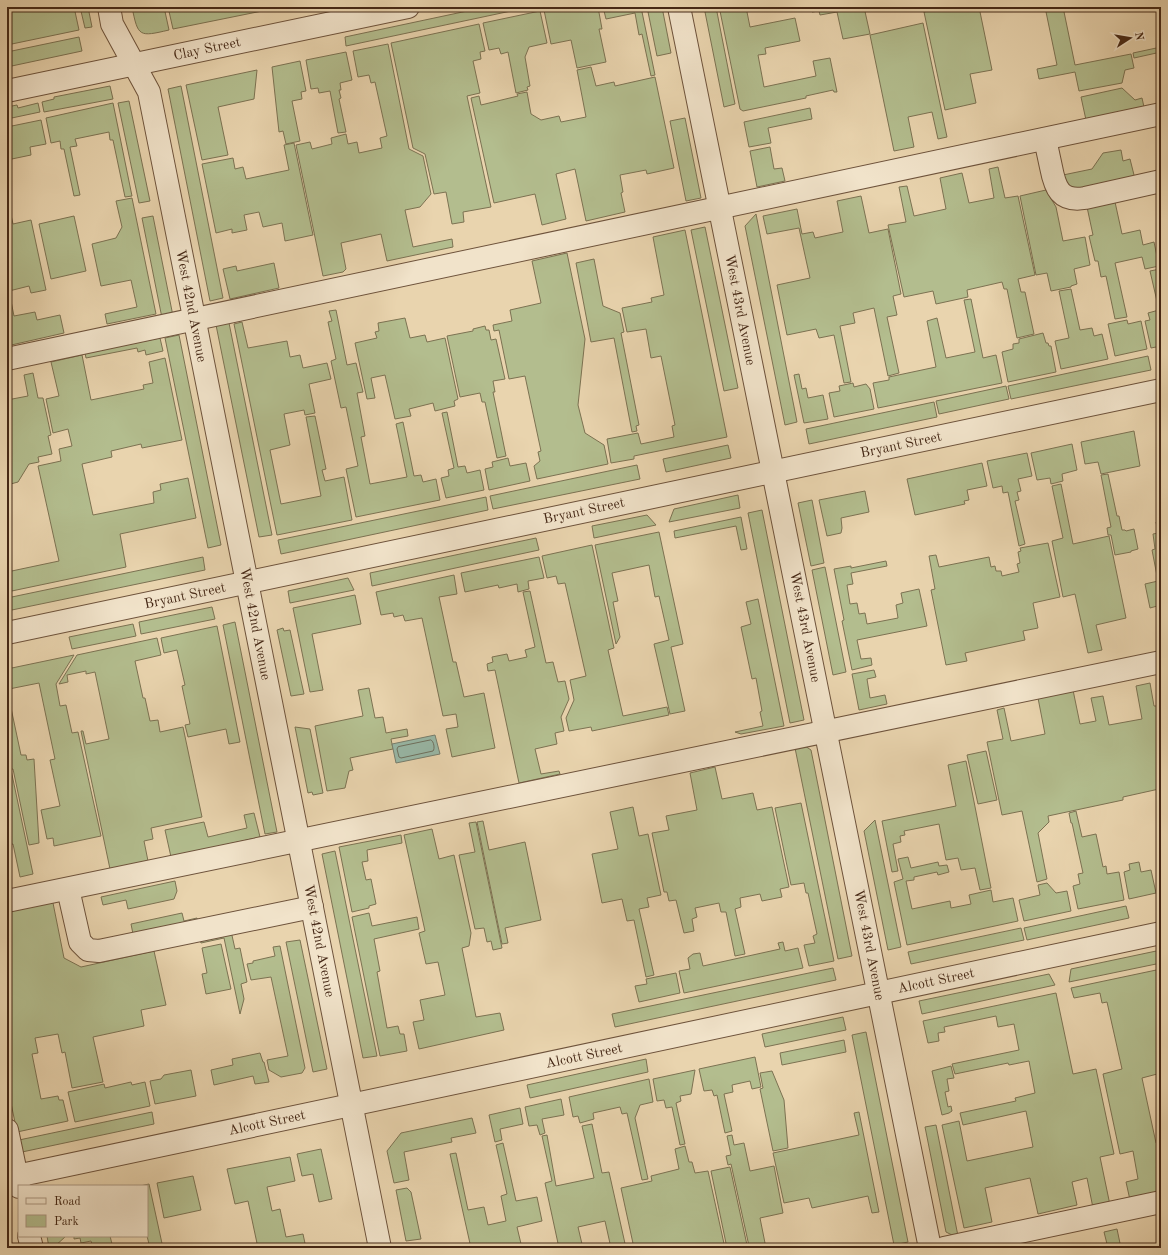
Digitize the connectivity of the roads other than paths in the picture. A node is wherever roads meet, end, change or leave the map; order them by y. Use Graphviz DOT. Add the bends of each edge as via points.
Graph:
graph roads {
  1 [pos="109,7"];
  2 [pos="408,7"];
  3 [pos="679,7"];
  4 [pos="134,65"];
  5 [pos="7,91"];
  6 [pos="1161,114"];
  7 [pos="1045,139"];
  8 [pos="1161,181"];
  9 [pos="720,208"];
  10 [pos="194,320"];
  11 [pos="7,359"];
  12 [pos="1161,390"];
  13 [pos="773,472"];
  14 [pos="247,583"];
  15 [pos="7,633"];
  16 [pos="1161,662"];
  17 [pos="826,732"];
  18 [pos="299,841"];
  19 [pos="68,889"];
  20 [pos="7,902"];
  21 [pos="312,907"];
  22 [pos="1161,933"];
  23 [pos="879,993"];
  24 [pos="351,1105"];
  25 [pos="7,1130"];
  26 [pos="14,1180"];
  27 [pos="1161,1202"];
  28 [pos="29,1237"];
  29 [pos="32,1248"];
  30 [pos="380,1248"];
  31 [pos="930,1248"];
  32 [pos="944,1248"];
  1 -- 4 [label="street, West 42nd Avenue" via="112,24"];
  2 -- 4 [label="street, Clay Street"];
  3 -- 9 [label="street, West 43rd Avenue"];
  4 -- 5 [label="street, Clay Street"];
  4 -- 10 [label="street, West 42nd Avenue" via="148,92"];
  6 -- 7 [label="street"];
  7 -- 8 [label="street" via="1054,181 1062,194 1069,198 1077,199"];
  7 -- 9 [label="street"];
  9 -- 10 [label="street"];
  9 -- 13 [label="street, West 43rd Avenue"];
  10 -- 11 [label="street"];
  10 -- 14 [label="street, West 42nd Avenue"];
  12 -- 13 [label="street, Bryant Street"];
  13 -- 14 [label="street, Bryant Street"];
  13 -- 17 [label="street, West 43rd Avenue"];
  14 -- 15 [label="street, Bryant Street"];
  14 -- 18 [label="street, West 42nd Avenue"];
  16 -- 17 [label="street"];
  17 -- 18 [label="street"];
  17 -- 23 [label="street, West 43rd Avenue"];
  18 -- 19 [label="street"];
  18 -- 21 [label="street, West 42nd Avenue"];
  19 -- 20 [label="street"];
  19 -- 21 [label="street" via="80,942 88,950 93,951"];
  21 -- 24 [label="street, West 42nd Avenue"];
  22 -- 23 [label="street, Alcott Street"];
  23 -- 24 [label="street, Alcott Street"];
  23 -- 31 [label="street, West 43rd Avenue"];
  24 -- 26 [label="street, Alcott Street"];
  24 -- 30 [label="street, West 42nd Avenue"];
  25 -- 26 [label="street"];
  27 -- 32 [label="street"];
  28 -- 29 [label="street"];
}
